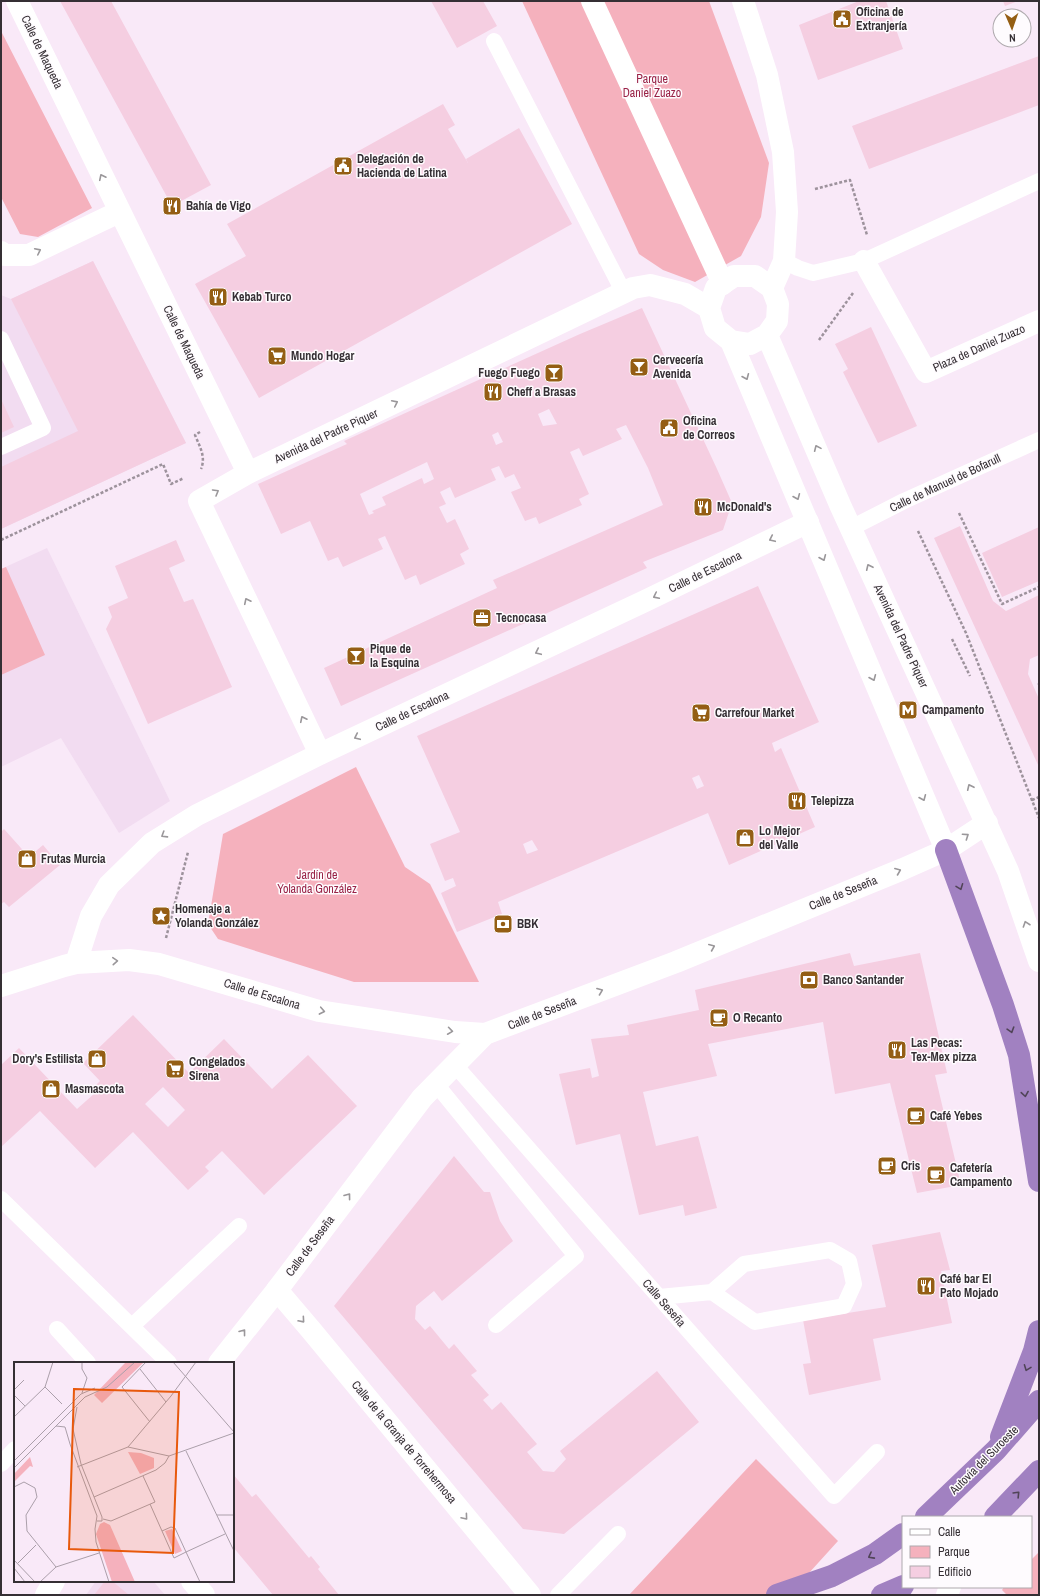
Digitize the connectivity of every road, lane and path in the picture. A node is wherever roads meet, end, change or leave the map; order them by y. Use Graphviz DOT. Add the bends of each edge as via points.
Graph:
graph roads {
  1 [pos="17,1"];
  2 [pos="592,1"];
  3 [pos="743,1"];
  4 [pos="494,41"];
  5 [pos="1039,181"];
  6 [pos="815,189"];
  7 [pos="119,212"];
  8 [pos="869,240"];
  9 [pos="1,252"];
  10 [pos="784,261"];
  11 [pos="866,266"];
  12 [pos="723,284"];
  13 [pos="772,288"];
  14 [pos="624,292"];
  15 [pos="709,308"];
  16 [pos="1039,321"];
  17 [pos="767,335"];
  18 [pos="1,339"];
  19 [pos="819,340"];
  20 [pos="731,341"];
  21 [pos="1039,440"];
  22 [pos="1,447"];
  23 [pos="248,473"];
  24 [pos="171,484"];
  25 [pos="959,513"];
  26 [pos="808,522"];
  27 [pos="851,528"];
  28 [pos="918,531"];
  29 [pos="1,540"];
  30 [pos="1039,587"];
  31 [pos="952,639"];
  32 [pos="970,676"];
  33 [pos="320,754"];
  34 [pos="1039,797"];
  35 [pos="1032,800"];
  36 [pos="1039,818"];
  37 [pos="987,823"];
  38 [pos="189,847"];
  39 [pos="946,850"];
  40 [pos="1039,961"];
  41 [pos="76,963"];
  42 [pos="159,964"];
  43 [pos="1,986"];
  44 [pos="485,1034"];
  45 [pos="454,1064"];
  46 [pos="436,1084"];
  47 [pos="1034,1114"];
  48 [pos="1039,1181"];
  49 [pos="1,1199"];
  50 [pos="238,1226"];
  51 [pos="276,1290"];
  52 [pos="712,1292"];
  53 [pos="659,1297"];
  54 [pos="132,1326"];
  55 [pos="496,1326"];
  56 [pos="57,1329"];
  57 [pos="1039,1331"];
  58 [pos="87,1362"];
  59 [pos="168,1362"];
  60 [pos="220,1362"];
  61 [pos="1039,1402"];
  62 [pos="14,1449"];
  63 [pos="996,1450"];
  64 [pos="876,1452"];
  65 [pos="1,1464"];
  66 [pos="1039,1471"];
  67 [pos="927,1516"];
  68 [pos="996,1516"];
  69 [pos="618,1534"];
  70 [pos="902,1535"];
  71 [pos="53,1582"];
  72 [pos="193,1582"];
  73 [pos="902,1586"];
  74 [pos="46,1595"];
  75 [pos="204,1595"];
  76 [pos="530,1595"];
  77 [pos="558,1595"];
  78 [pos="777,1595"];
  79 [pos="882,1595"];
  7 -- 1 [label="street, Calle de Maqueda, one-way"];
  2 -- 12 [label="street"];
  3 -- 10 [label="street" via="767,75 783,152 787,212"];
  4 -- 14 [label="lane"];
  5 -- 11 [label="lane"];
  6 -- 8 [label="path" via="850,180"];
  9 -- 7 [label="street, one-way" via="5,255 29,255"];
  7 -- 23 [label="street, Calle de Maqueda"];
  10 -- 11 [label="lane" via="813,273"];
  10 -- 13 [label="street"];
  11 -- 16 [label="street, Plaza de Daniel Zuazo" via="926,372"];
  11 -- 19 [label="path"];
  12 -- 13 [label="street" via="734,276 755,276"];
  12 -- 15 [label="street" via="716,288"];
  13 -- 17 [label="street" via="778,304 777,321"];
  14 -- 15 [label="street, Avenida del Padre Piquer" via="650,285 685,294"];
  23 -- 14 [label="street, Avenida del Padre Piquer, one-way"];
  15 -- 20 [label="street" via="715,328"];
  17 -- 20 [label="street" via="750,344"];
  27 -- 17 [label="street, Avenida del Padre Piquer, one-way"];
  18 -- 22 [label="lane" via="43,428"];
  20 -- 26 [label="street, one-way"];
  21 -- 27 [label="lane, Calle de Manuel de Bofarull"];
  33 -- 23 [label="street, Avenida del Padre Piquer, one-way" via="200,501"];
  24 -- 29 [label="path" via="163,464"];
  25 -- 30 [label="path" via="1002,604"];
  26 -- 33 [label="street, Calle de Escalona, one-way"];
  26 -- 39 [label="street, one-way"];
  37 -- 27 [label="street, Avenida del Padre Piquer, one-way"];
  28 -- 35 [label="path" via="966,633"];
  31 -- 32 [label="path"];
  33 -- 41 [label="street, Calle de Escalona, one-way" via="197,815 152,843 109,885 91,916"];
  34 -- 35 [label="path"];
  35 -- 36 [label="path"];
  39 -- 37 [label="street, Calle de Seseña, one-way"];
  40 -- 37 [label="street, Avenida del Padre Piquer, one-way" via="1008,872"];
  38 -- 42 [label="path"];
  44 -- 39 [label="street, Calle de Seseña, one-way" via="676,962"];
  39 -- 47 [label="highway, one-way" via="1008,1020"];
  41 -- 42 [label="street, Calle de Escalona, one-way" via="129,960"];
  41 -- 43 [label="street, Calle de Escalona"];
  42 -- 44 [label="street, Calle de Escalona, one-way" via="319,1011 455,1032"];
  44 -- 45 [label="street, Calle de Seseña"];
  45 -- 46 [label="street, Calle de Seseña"];
  45 -- 53 [label="lane, Calle Seseña"];
  51 -- 46 [label="street, Calle de Seseña, one-way" via="422,1098"];
  46 -- 55 [label="lane" via="576,1256"];
  47 -- 48 [label="highway"];
  49 -- 54 [label="lane"];
  50 -- 54 [label="lane"];
  60 -- 51 [label="street, Calle de Seseña, one-way"];
  51 -- 76 [label="street, Calle de la Granja de Torrehermosa, one-way"];
  52 -- 52 [label="lane" via="755,1322 844,1306 854,1284 849,1261 830,1250 744,1264"];
  52 -- 53 [label="lane"];
  53 -- 64 [label="lane, Calle Seseña" via="834,1496"];
  54 -- 59 [label="lane"];
  56 -- 58 [label="lane"];
  57 -- 63 [label="highway, one-way" via="1034,1351"];
  61 -- 63 [label="highway, Autovía del Suroeste"];
  62 -- 65 [label="lane"];
  63 -- 67 [label="highway, Autovía del Suroeste"];
  68 -- 66 [label="highway, one-way"];
  69 -- 77 [label="lane"];
  70 -- 78 [label="highway, one-way" via="875,1554 832,1576"];
  71 -- 74 [label="street"];
  72 -- 75 [label="street"];
  73 -- 79 [label="highway"];
}
